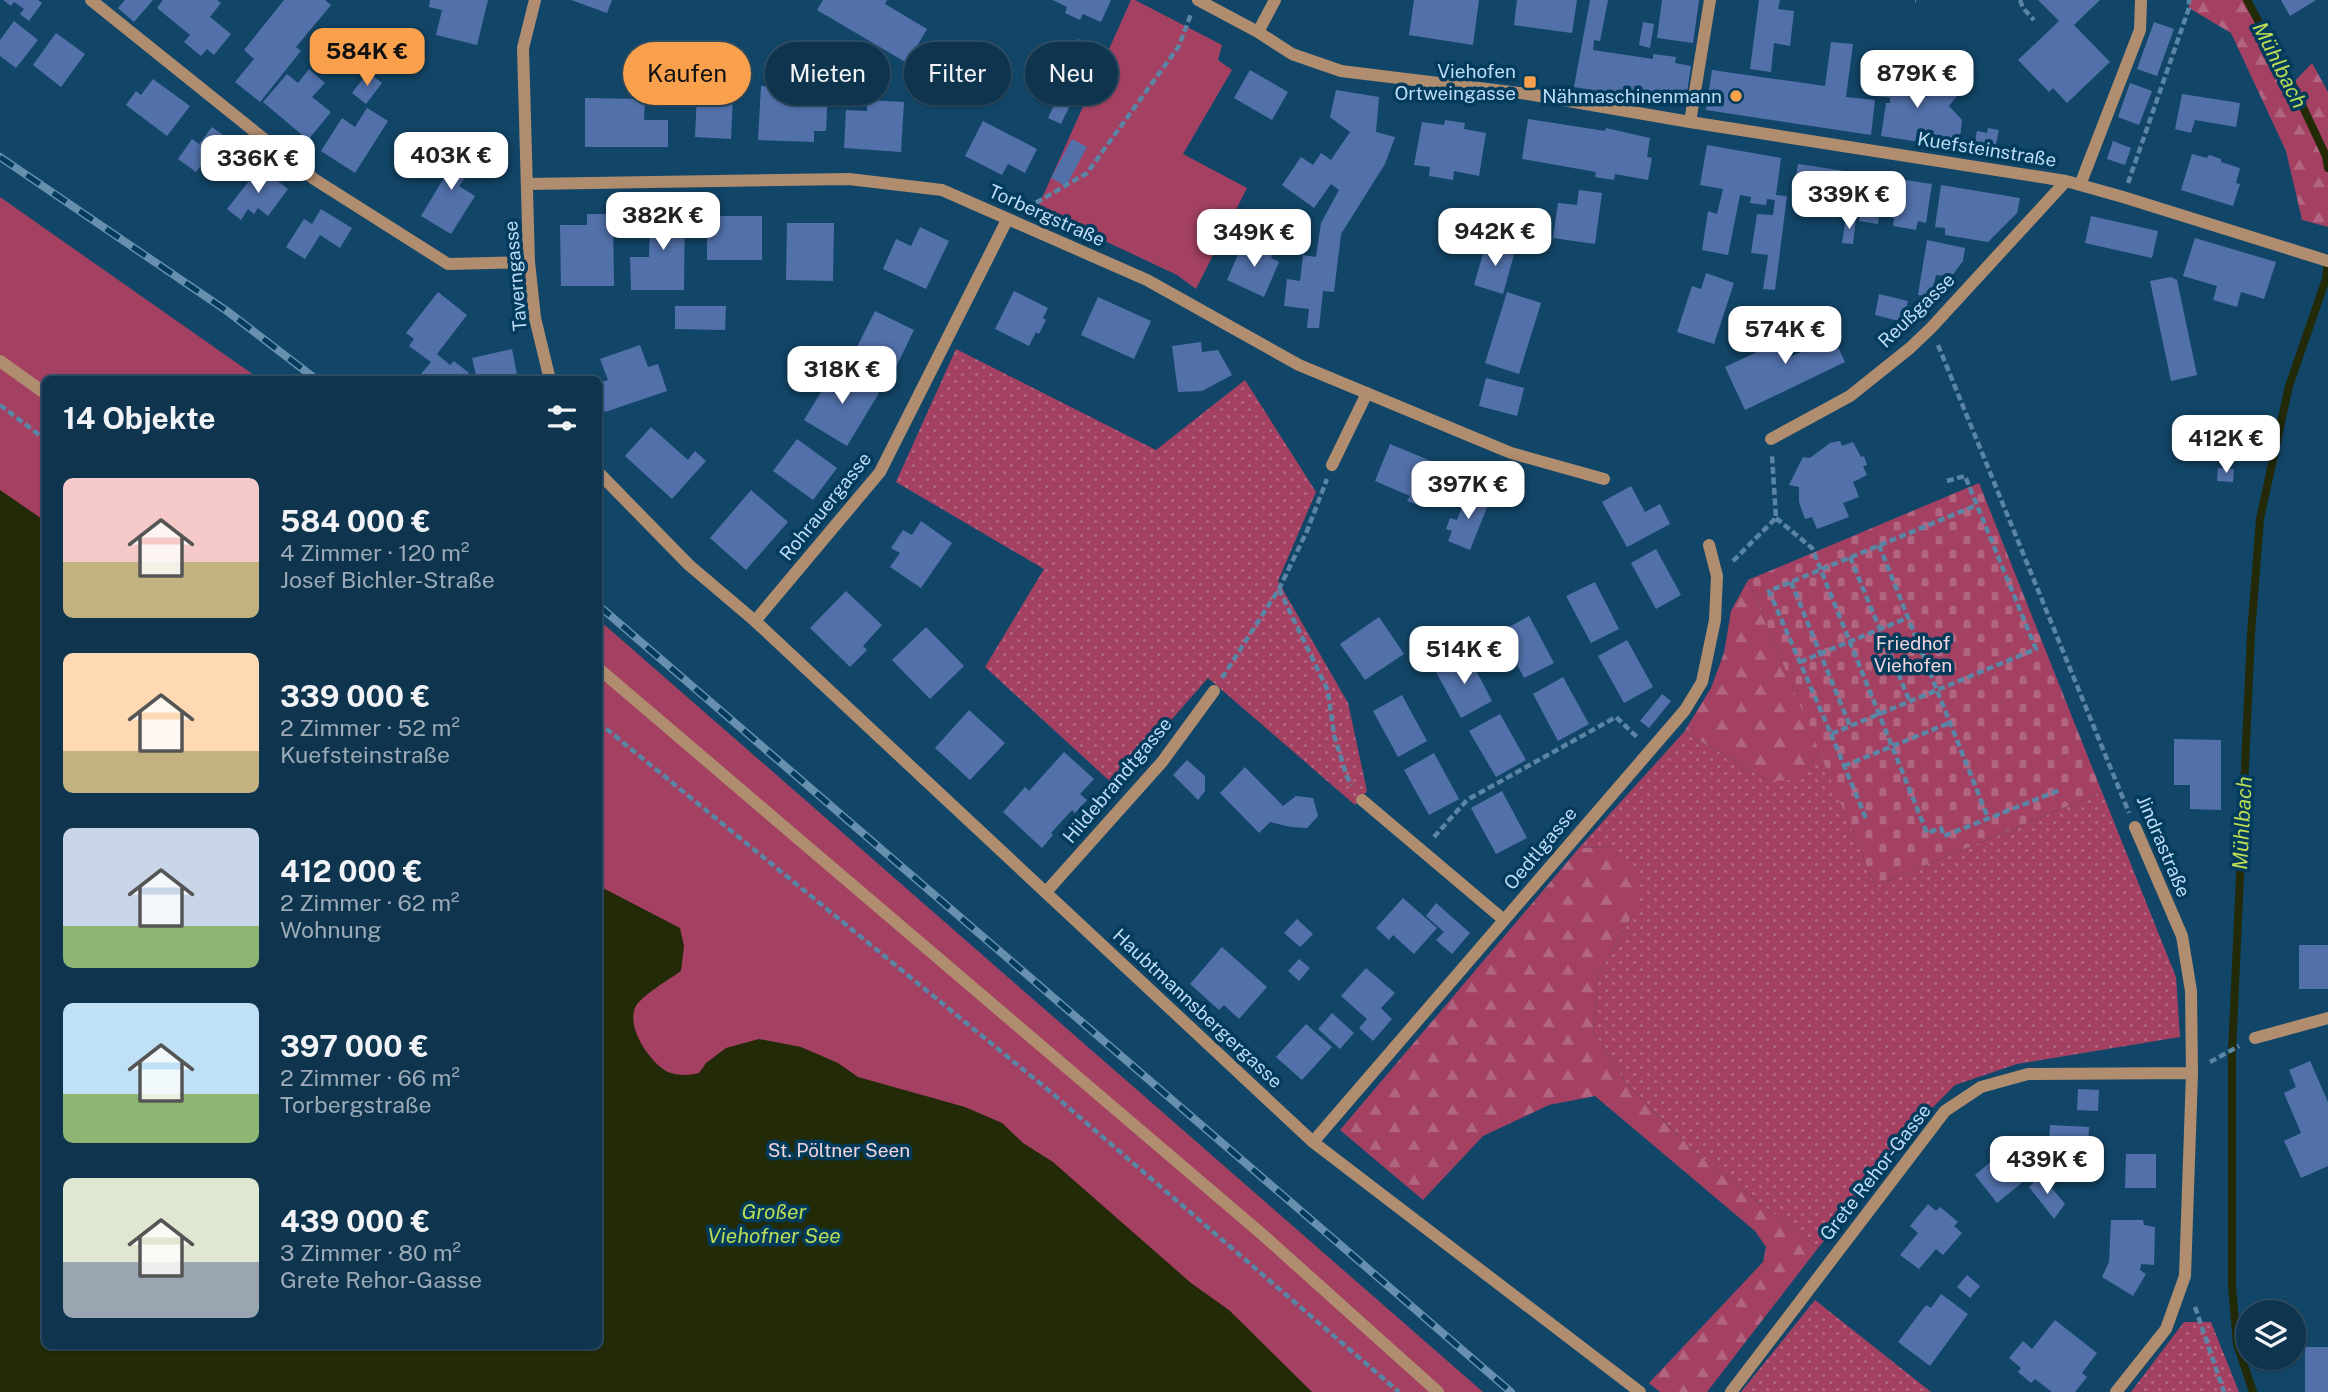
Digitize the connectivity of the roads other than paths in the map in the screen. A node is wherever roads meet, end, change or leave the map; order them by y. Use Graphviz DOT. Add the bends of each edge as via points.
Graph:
graph roads {
  1 [pos="91,0"];
  2 [pos="535,0"];
  3 [pos="1275,0"];
  4 [pos="1710,0"];
  5 [pos="2141,0"];
  6 [pos="1195,6"];
  7 [pos="1258,32"];
  8 [pos="1690,122"];
  9 [pos="2066,181"];
  10 [pos="527,184"];
  11 [pos="2080,185"];
  12 [pos="1007,220"];
  13 [pos="529,261"];
  14 [pos="2328,261"];
  15 [pos="0,362"];
  16 [pos="549,376"];
  17 [pos="42,391"];
  18 [pos="1367,393"];
  19 [pos="1771,439"];
  20 [pos="1332,465"];
  21 [pos="602,476"];
  22 [pos="1604,479"];
  23 [pos="1709,545"];
  24 [pos="755,621"];
  25 [pos="602,670"];
  26 [pos="1214,691"];
  27 [pos="1362,800"];
  28 [pos="2135,827"];
  29 [pos="1046,892"];
  30 [pos="1504,920"];
  31 [pos="2328,1018"];
  32 [pos="2252,1039"];
  33 [pos="2192,1073"];
  34 [pos="1313,1142"];
  35 [pos="1438,1392"];
  36 [pos="1640,1392"];
  37 [pos="1731,1392"];
  38 [pos="2116,1392"];
  1 -- 13 [label="street" via="314,179 448,264"];
  2 -- 10 [label="street, Taverngasse" via="523,48"];
  3 -- 7 [label="street"];
  4 -- 8 [label="street"];
  5 -- 11 [label="street, Kuefsteinstraße" via="2140,30"];
  6 -- 7 [label="street, Kuefsteinstraße"];
  7 -- 8 [label="street, Kuefsteinstraße" via="1292,54 1341,71 1528,94"];
  8 -- 9 [label="street, Kuefsteinstraße"];
  9 -- 11 [label="street, Kuefsteinstraße"];
  9 -- 19 [label="street, Reußgasse" via="1910,348 1850,396"];
  10 -- 12 [label="street, Torbergstraße" via="849,179 942,190"];
  10 -- 13 [label="street, Taverngasse"];
  11 -- 14 [label="street, Kuefsteinstraße"];
  12 -- 18 [label="street, Torbergstraße" via="1147,280 1299,365"];
  12 -- 24 [label="street, Rohrauergasse" via="880,472"];
  13 -- 16 [label="street, Taverngasse" via="535,318"];
  15 -- 17 [label="street"];
  18 -- 20 [label="street"];
  18 -- 22 [label="street, Torbergstraße" via="1511,453"];
  21 -- 24 [label="street" via="689,565"];
  23 -- 30 [label="street, Oedtlgasse" via="1717,576 1715,620 1702,682 1685,710"];
  24 -- 29 [label="street, Haubtmannsbergergasse"];
  25 -- 35 [label="street" via="1263,1235"];
  26 -- 29 [label="street, Hildebrandtgasse" via="1162,762"];
  27 -- 30 [label="street"];
  28 -- 33 [label="street, Jindrastraße" via="2182,936 2191,991"];
  29 -- 34 [label="street, Haubtmannsbergergasse"];
  30 -- 34 [label="street, Oedtlgasse"];
  31 -- 32 [label="street"];
  33 -- 37 [label="street, Grete Rehor-Gasse" via="2028,1074 1981,1087 1945,1111"];
  33 -- 38 [label="street, Jindrastraße" via="2185,1276 2166,1329"];
  34 -- 36 [label="street, Haubtmannsbergergasse"];
}
